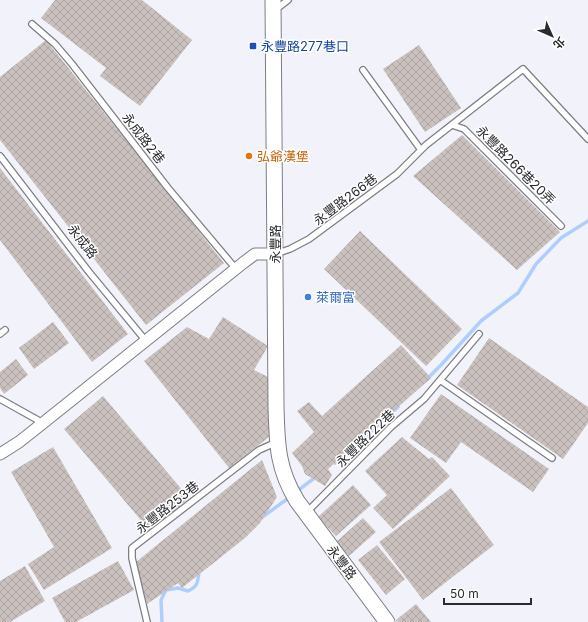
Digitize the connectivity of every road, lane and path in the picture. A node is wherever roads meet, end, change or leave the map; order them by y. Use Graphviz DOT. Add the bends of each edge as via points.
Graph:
graph roads {
  1 [pos="288,0"];
  2 [pos="273,6"];
  3 [pos="32,24"];
  4 [pos="363,70"];
  5 [pos="452,125"];
  6 [pos="588,139"];
  7 [pos="421,150"];
  8 [pos="0,156"];
  9 [pos="562,226"];
  10 [pos="275,254"];
  11 [pos="236,269"];
  12 [pos="479,334"];
  13 [pos="146,341"];
  14 [pos="440,380"];
  15 [pos="0,399"];
  16 [pos="43,423"];
  17 [pos="277,442"];
  18 [pos="0,454"];
  19 [pos="552,458"];
  20 [pos="302,507"];
  21 [pos="147,622"];
  22 [pos="387,622"];
  1 -- 2 [label="lane"];
  2 -- 10 [label="street, 永豐路"];
  3 -- 11 [label="lane, 永成路2巷" via="72,64 168,188"];
  4 -- 7 [label="lane"];
  5 -- 6 [label="lane, 永豐路266巷" via="523,69"];
  5 -- 7 [label="lane, 永豐路266巷"];
  5 -- 9 [label="lane, 永豐路266巷20弄" via="464,129"];
  7 -- 10 [label="lane, 永豐路266巷" via="397,174 309,239"];
  8 -- 13 [label="lane, 永成路"];
  10 -- 11 [label="street" via="255,254"];
  10 -- 17 [label="street, 永豐路"];
  11 -- 13 [label="street"];
  12 -- 14 [label="lane, 永豐路222巷"];
  13 -- 16 [label="street"];
  14 -- 19 [label="lane"];
  14 -- 20 [label="lane, 永豐路222巷" via="424,398"];
  15 -- 16 [label="lane"];
  16 -- 18 [label="street"];
  17 -- 20 [label="street, 永豐路" via="289,487"];
  17 -- 21 [label="lane, 永豐路253巷" via="259,450 132,548"];
  20 -- 22 [label="street, 永豐路"];
}
